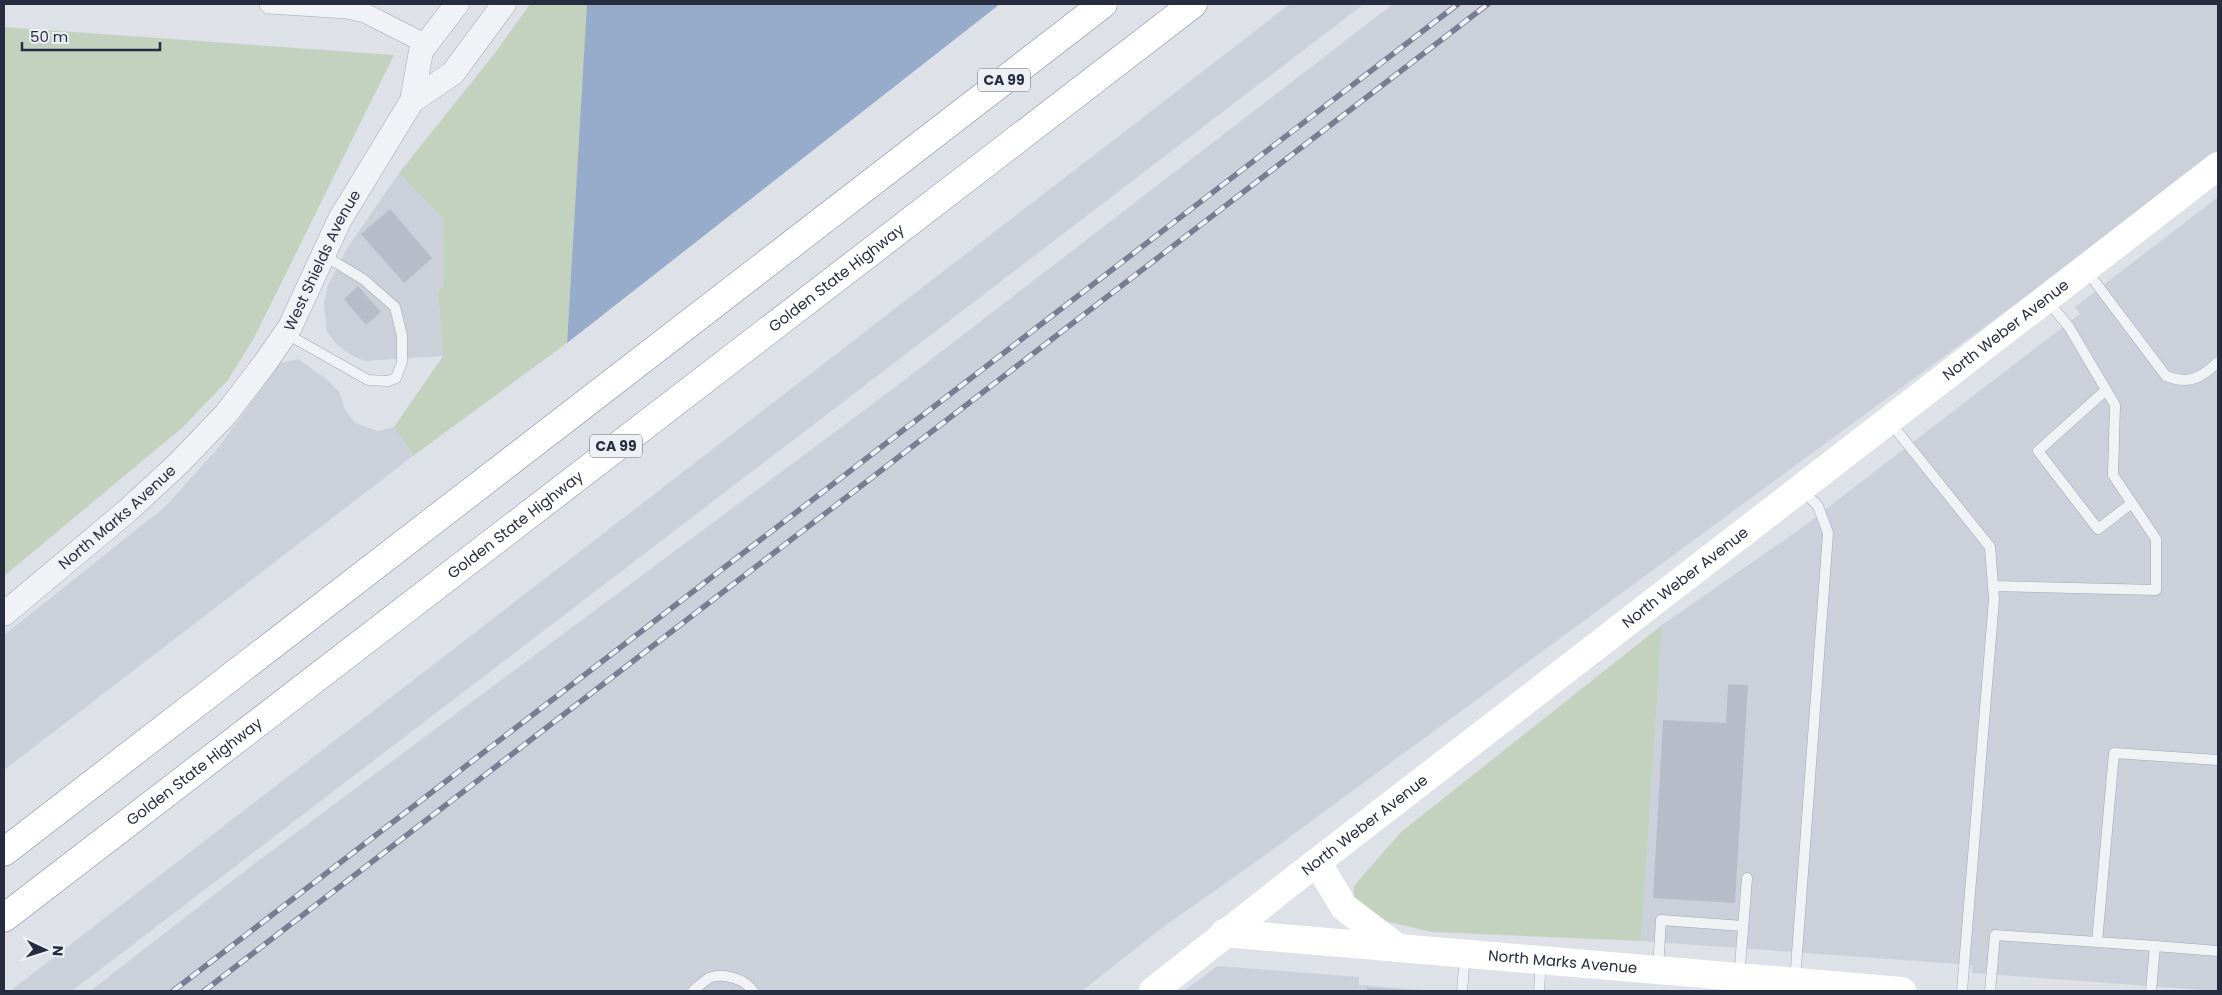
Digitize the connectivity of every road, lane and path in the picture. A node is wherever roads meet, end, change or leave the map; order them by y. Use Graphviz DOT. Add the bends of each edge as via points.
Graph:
graph roads {
  1 [pos="269,4"];
  2 [pos="457,4"];
  3 [pos="504,4"];
  4 [pos="1103,4"];
  5 [pos="1193,4"];
  6 [pos="426,44"];
  7 [pos="412,101"];
  8 [pos="2218,166"];
  9 [pos="323,255"];
  10 [pos="2085,269"];
  11 [pos="2046,299"];
  12 [pos="286,333"];
  13 [pos="2218,362"];
  14 [pos="2106,390"];
  15 [pos="226,414"];
  16 [pos="1888,421"];
  17 [pos="1800,489"];
  18 [pos="2132,503"];
  19 [pos="1993,586"];
  20 [pos="4,614"];
  21 [pos="2218,760"];
  22 [pos="4,852"];
  23 [pos="1317,862"];
  24 [pos="1747,878"];
  25 [pos="4,918"];
  26 [pos="1743,926"];
  27 [pos="1224,933"];
  28 [pos="2097,942"];
  29 [pos="2156,946"];
  30 [pos="1398,948"];
  31 [pos="2218,951"];
  32 [pos="1465,954"];
  33 [pos="1541,960"];
  34 [pos="1658,970"];
  35 [pos="1795,982"];
  36 [pos="1738,984"];
  37 [pos="1885,990"];
  38 [pos="694,991"];
  39 [pos="753,991"];
  40 [pos="1153,991"];
  41 [pos="1462,991"];
  42 [pos="1539,991"];
  43 [pos="1962,991"];
  44 [pos="1990,991"];
  45 [pos="2151,991"];
  1 -- 6 [label="street" via="356,11"];
  2 -- 6 [label="street, West Shields Avenue"];
  3 -- 7 [label="street, West Shields Avenue" via="453,73"];
  4 -- 22 [label="main road, CA 99"];
  5 -- 25 [label="main road, Golden State Highway / CA 99"];
  6 -- 7 [label="street, West Shields Avenue" via="421,51"];
  7 -- 9 [label="street, West Shields Avenue" via="340,219"];
  8 -- 10 [label="main road, North Weber Avenue"];
  9 -- 12 [label="street, West Shields Avenue"];
  9 -- 12 [label="lane" via="363,280 395,307 402,336 402,362 396,378 368,380"];
  10 -- 11 [label="main road, North Weber Avenue"];
  10 -- 13 [label="lane" via="2166,376 2179,381 2201,377"];
  11 -- 14 [label="lane" via="2069,327"];
  11 -- 16 [label="main road, North Weber Avenue"];
  12 -- 15 [label="street, West Shields Avenue"];
  14 -- 18 [label="lane" via="2115,406 2113,475"];
  14 -- 18 [label="lane" via="2038,451 2098,529"];
  15 -- 20 [label="street, North Marks Avenue" via="147,493"];
  16 -- 17 [label="main road, North Weber Avenue"];
  16 -- 19 [label="lane" via="1990,547"];
  17 -- 23 [label="main road, North Weber Avenue"];
  17 -- 35 [label="lane" via="1818,506 1828,533"];
  18 -- 19 [label="lane" via="2156,539 2156,590"];
  19 -- 43 [label="lane"];
  21 -- 28 [label="lane" via="2114,753"];
  23 -- 27 [label="main road, North Weber Avenue"];
  23 -- 30 [label="main road" via="1344,907"];
  24 -- 26 [label="lane"];
  26 -- 34 [label="lane" via="1661,920"];
  26 -- 36 [label="lane"];
  27 -- 30 [label="main road, North Marks Avenue"];
  27 -- 40 [label="main road, North Weber Avenue"];
  28 -- 29 [label="lane"];
  28 -- 44 [label="lane" via="1995,935"];
  29 -- 31 [label="lane"];
  29 -- 45 [label="lane"];
  30 -- 32 [label="main road, North Marks Avenue"];
  32 -- 33 [label="main road, North Marks Avenue"];
  32 -- 41 [label="lane"];
  33 -- 34 [label="main road, North Marks Avenue"];
  33 -- 42 [label="lane"];
  34 -- 36 [label="main road, North Marks Avenue"];
  35 -- 36 [label="main road, North Marks Avenue"];
  35 -- 37 [label="main road, North Marks Avenue"];
  38 -- 39 [label="lane" via="710,978 731,976"];
}
